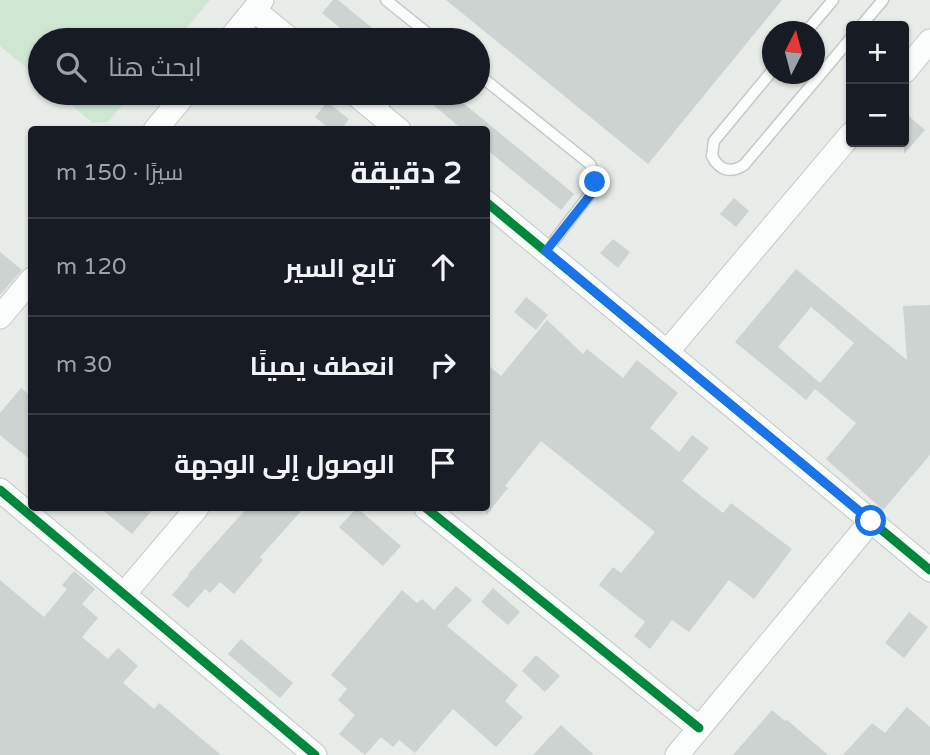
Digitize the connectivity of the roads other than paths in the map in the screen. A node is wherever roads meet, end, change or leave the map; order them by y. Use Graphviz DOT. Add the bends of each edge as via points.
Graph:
graph roads {
  1 [pos="386,0"];
  2 [pos="833,0"];
  3 [pos="883,0"];
  4 [pos="258,5"];
  5 [pos="815,21"];
  6 [pos="865,21"];
  7 [pos="239,28"];
  8 [pos="280,28"];
  9 [pos="420,28"];
  10 [pos="930,41"];
  11 [pos="846,44"];
  12 [pos="909,66"];
  13 [pos="825,69"];
  14 [pos="762,83"];
  15 [pos="490,84"];
  16 [pos="813,84"];
  17 [pos="176,105"];
  18 [pos="369,105"];
  19 [pos="383,105"];
  20 [pos="377,112"];
  21 [pos="158,126"];
  22 [pos="394,126"];
  23 [pos="846,140"];
  24 [pos="490,205"];
  25 [pos="546,251"];
  26 [pos="28,284"];
  27 [pos="0,317"];
  28 [pos="667,352"];
  29 [pos="0,490"];
  30 [pos="194,511"];
  31 [pos="430,511"];
  32 [pos="871,521"];
  33 [pos="930,570"];
  34 [pos="124,594"];
  35 [pos="699,729"];
  36 [pos="315,755"];
  37 [pos="677,755"];
  1 -- 9 [label="lane"];
  2 -- 5 [label="lane"];
  3 -- 6 [label="lane"];
  4 -- 7 [label="street"];
  4 -- 8 [label="street"];
  10 -- 12 [label="street"];
  11 -- 13 [label="lane"];
  14 -- 16 [label="lane" via="714,141 712,156 721,168 729,171 744,166"];
  15 -- 25 [label="lane" via="593,170 594,189"];
  17 -- 21 [label="street"];
  18 -- 20 [label="street"];
  19 -- 20 [label="lane"];
  20 -- 22 [label="street"];
  23 -- 28 [label="street"];
  24 -- 25 [label="street"];
  25 -- 28 [label="street"];
  26 -- 27 [label="street"];
  28 -- 32 [label="street"];
  29 -- 34 [label="street"];
  30 -- 34 [label="street"];
  31 -- 35 [label="street"];
  32 -- 33 [label="street"];
  32 -- 35 [label="street"];
  34 -- 36 [label="street"];
  35 -- 37 [label="street"];
}
